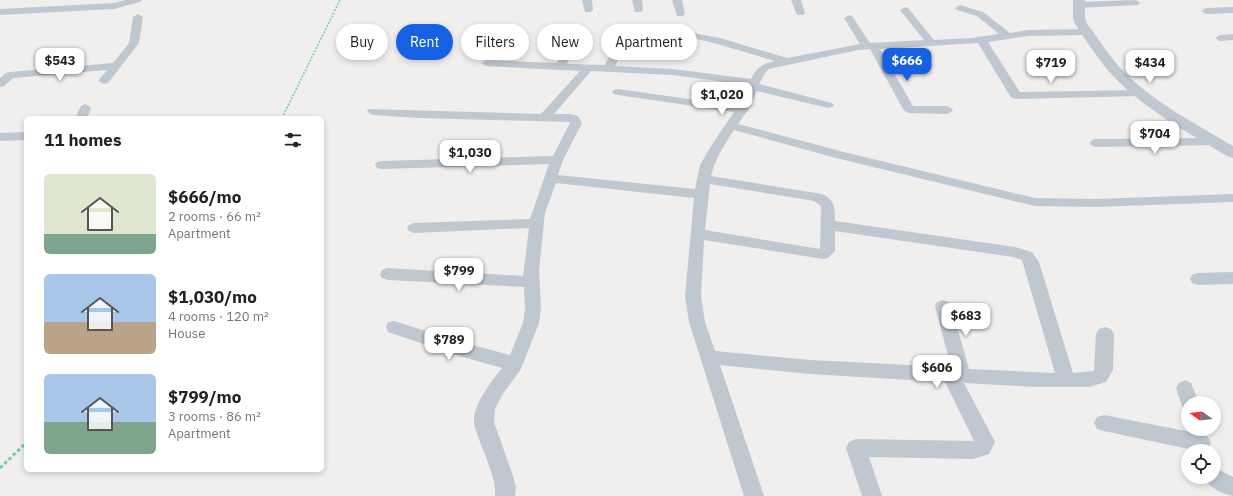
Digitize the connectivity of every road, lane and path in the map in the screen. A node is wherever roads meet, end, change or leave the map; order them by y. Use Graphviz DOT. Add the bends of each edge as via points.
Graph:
graph roads {
  1 [pos="137,0"];
  2 [pos="340,0"];
  3 [pos="587,0"];
  4 [pos="637,0"];
  5 [pos="677,0"];
  6 [pos="796,0"];
  7 [pos="1079,3"];
  8 [pos="1135,3"];
  9 [pos="960,8"];
  10 [pos="588,10"];
  11 [pos="638,10"];
  12 [pos="905,10"];
  13 [pos="1233,10"];
  14 [pos="1206,11"];
  15 [pos="0,12"];
  16 [pos="800,13"];
  17 [pos="680,14"];
  18 [pos="138,17"];
  19 [pos="849,18"];
  20 [pos="1085,32"];
  21 [pos="1008,36"];
  22 [pos="697,37"];
  23 [pos="1233,37"];
  24 [pos="1220,38"];
  25 [pos="981,39"];
  26 [pos="931,43"];
  27 [pos="870,46"];
  28 [pos="564,60"];
  29 [pos="613,60"];
  30 [pos="787,61"];
  31 [pos="486,63"];
  32 [pos="115,66"];
  33 [pos="560,67"];
  34 [pos="589,67"];
  35 [pos="609,68"];
  36 [pos="104,81"];
  37 [pos="0,84"];
  38 [pos="753,84"];
  39 [pos="618,92"];
  40 [pos="1141,94"];
  41 [pos="828,105"];
  42 [pos="742,110"];
  43 [pos="947,110"];
  44 [pos="373,111"];
  45 [pos="283,116"];
  46 [pos="544,118"];
  47 [pos="731,126"];
  48 [pos="24,136"];
  49 [pos="0,137"];
  50 [pos="1215,142"];
  51 [pos="1096,143"];
  52 [pos="1233,153"];
  53 [pos="557,160"];
  54 [pos="382,165"];
  55 [pos="550,178"];
  56 [pos="704,180"];
  57 [pos="701,194"];
  58 [pos="1233,198"];
  59 [pos="536,223"];
  60 [pos="828,225"];
  61 [pos="414,228"];
  62 [pos="697,234"];
  63 [pos="388,274"];
  64 [pos="1233,278"];
  65 [pos="1198,279"];
  66 [pos="531,282"];
  67 [pos="943,306"];
  68 [pos="394,327"];
  69 [pos="1105,334"];
  70 [pos="708,356"];
  71 [pos="515,364"];
  72 [pos="956,375"];
  73 [pos="1066,380"];
  74 [pos="1104,423"];
  75 [pos="1201,441"];
  76 [pos="24,445"];
  77 [pos="0,468"];
  78 [pos="1221,481"];
  79 [pos="1233,487"];
  80 [pos="505,496"];
  81 [pos="754,496"];
  82 [pos="872,496"];
  1 -- 15 [label="street" via="114,6"];
  2 -- 45 [label="path"];
  3 -- 10 [label="street"];
  4 -- 11 [label="street"];
  5 -- 17 [label="street"];
  6 -- 16 [label="street"];
  7 -- 8 [label="street"];
  7 -- 20 [label="street" via="1079,18"];
  9 -- 21 [label="street" via="980,14"];
  12 -- 26 [label="street"];
  13 -- 14 [label="street"];
  18 -- 32 [label="street" via="134,43"];
  19 -- 27 [label="street"];
  20 -- 21 [label="street"];
  20 -- 40 [label="street" via="1118,74"];
  21 -- 25 [label="street"];
  22 -- 30 [label="street"];
  23 -- 24 [label="street"];
  25 -- 26 [label="street"];
  25 -- 40 [label="street" via="1016,96"];
  26 -- 27 [label="street"];
  27 -- 30 [label="street"];
  27 -- 43 [label="street" via="909,109"];
  28 -- 33 [label="street"];
  29 -- 35 [label="street"];
  30 -- 38 [label="street" via="765,67"];
  31 -- 33 [label="street"];
  32 -- 36 [label="street"];
  32 -- 37 [label="street" via="10,75"];
  33 -- 34 [label="street"];
  34 -- 35 [label="street"];
  34 -- 46 [label="street"];
  35 -- 38 [label="street" via="673,72"];
  38 -- 41 [label="street"];
  38 -- 42 [label="street"];
  39 -- 42 [label="street"];
  40 -- 50 [label="street"];
  42 -- 47 [label="street"];
  44 -- 46 [label="street"];
  46 -- 53 [label="street" via="570,118 576,123"];
  47 -- 56 [label="street" via="707,165"];
  47 -- 58 [label="street" via="841,156 1035,202 1096,203"];
  48 -- 49 [label="street"];
  50 -- 51 [label="street"];
  50 -- 52 [label="street"];
  53 -- 54 [label="street"];
  53 -- 55 [label="street"];
  55 -- 57 [label="street"];
  55 -- 59 [label="street"];
  56 -- 57 [label="street"];
  56 -- 60 [label="street" via="817,197 828,204"];
  57 -- 62 [label="street"];
  59 -- 61 [label="street"];
  59 -- 66 [label="street"];
  60 -- 62 [label="street" via="828,251 823,254"];
  60 -- 73 [label="street" via="1015,252 1026,256 1031,262"];
  62 -- 70 [label="street" via="693,296 697,322"];
  63 -- 66 [label="street"];
  64 -- 65 [label="street"];
  66 -- 71 [label="street" via="531,323"];
  67 -- 72 [label="street"];
  68 -- 71 [label="street"];
  69 -- 73 [label="street" via="1104,370 1100,377 1089,380"];
  70 -- 72 [label="street" via="810,367"];
  70 -- 81 [label="street"];
  71 -- 80 [label="street" via="495,390 486,409 484,422 504,476"];
  72 -- 73 [label="street"];
  72 -- 82 [label="street" via="985,442 982,448 856,448"];
  74 -- 75 [label="street"];
  76 -- 77 [label="path"];
  78 -- 79 [label="street"];
}
